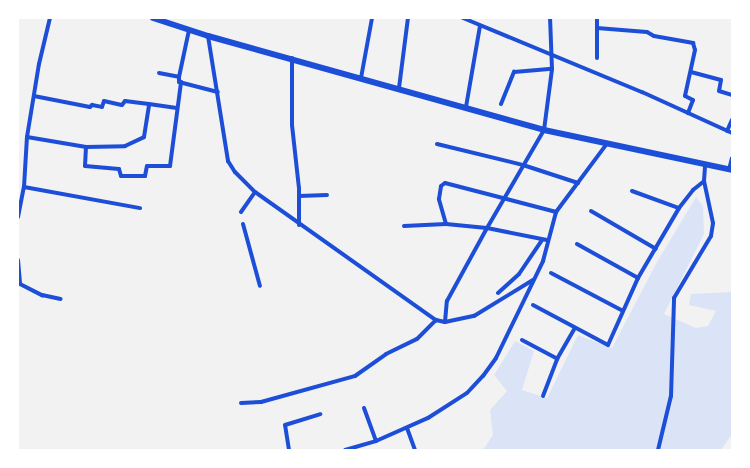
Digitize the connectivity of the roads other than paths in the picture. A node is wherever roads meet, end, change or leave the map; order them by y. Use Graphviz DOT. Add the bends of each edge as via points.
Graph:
graph roads {
  1 [pos="50,18"];
  2 [pos="153,18"];
  3 [pos="372,18"];
  4 [pos="408,18"];
  5 [pos="463,18"];
  6 [pos="550,18"];
  7 [pos="597,18"];
  8 [pos="480,26"];
  9 [pos="596,28"];
  10 [pos="189,30"];
  11 [pos="208,36"];
  12 [pos="552,55"];
  13 [pos="292,58"];
  14 [pos="597,58"];
  15 [pos="552,69"];
  16 [pos="691,72"];
  17 [pos="159,73"];
  18 [pos="179,77"];
  19 [pos="361,78"];
  20 [pos="181,82"];
  21 [pos="399,88"];
  22 [pos="218,92"];
  23 [pos="732,95"];
  24 [pos="34,96"];
  25 [pos="149,104"];
  26 [pos="502,104"];
  27 [pos="466,107"];
  28 [pos="177,108"];
  29 [pos="688,113"];
  30 [pos="732,120"];
  31 [pos="544,130"];
  32 [pos="727,131"];
  33 [pos="732,133"];
  34 [pos="27,137"];
  35 [pos="437,144"];
  36 [pos="606,145"];
  37 [pos="86,147"];
  38 [pos="732,158"];
  39 [pos="523,165"];
  40 [pos="705,166"];
  41 [pos="731,170"];
  42 [pos="704,181"];
  43 [pos="578,184"];
  44 [pos="24,188"];
  45 [pos="632,191"];
  46 [pos="255,192"];
  47 [pos="327,195"];
  48 [pos="299,196"];
  49 [pos="503,197"];
  50 [pos="140,208"];
  51 [pos="678,208"];
  52 [pos="591,211"];
  53 [pos="241,212"];
  54 [pos="556,212"];
  55 [pos="18,217"];
  56 [pos="243,224"];
  57 [pos="446,224"];
  58 [pos="299,225"];
  59 [pos="404,226"];
  60 [pos="487,228"];
  61 [pos="544,240"];
  62 [pos="577,244"];
  63 [pos="656,249"];
  64 [pos="18,260"];
  65 [pos="551,273"];
  66 [pos="638,278"];
  67 [pos="533,280"];
  68 [pos="260,286"];
  69 [pos="498,293"];
  70 [pos="61,299"];
  71 [pos="533,305"];
  72 [pos="623,311"];
  73 [pos="436,320"];
  74 [pos="445,322"];
  75 [pos="575,328"];
  76 [pos="522,340"];
  77 [pos="557,358"];
  78 [pos="543,396"];
  79 [pos="241,402"];
  80 [pos="364,408"];
  81 [pos="320,414"];
  82 [pos="406,428"];
  83 [pos="376,441"];
  84 [pos="289,450"];
  85 [pos="345,450"];
  86 [pos="415,450"];
  87 [pos="658,450"];
  1 -- 24 [label="street" via="42,45"];
  2 -- 10 [label="main road"];
  3 -- 19 [label="street"];
  4 -- 21 [label="street"];
  5 -- 8 [label="street"];
  6 -- 12 [label="street"];
  7 -- 9 [label="street"];
  8 -- 12 [label="street"];
  8 -- 27 [label="street"];
  9 -- 14 [label="street"];
  9 -- 16 [label="street" via="647,32 654,36 693,43 695,50"];
  10 -- 11 [label="main road"];
  10 -- 18 [label="street"];
  11 -- 13 [label="main road"];
  11 -- 22 [label="street"];
  12 -- 15 [label="street"];
  12 -- 29 [label="street"];
  13 -- 19 [label="main road"];
  13 -- 48 [label="street" via="292,124"];
  15 -- 26 [label="street" via="514,72"];
  15 -- 31 [label="street"];
  16 -- 23 [label="street" via="721,80 719,91"];
  16 -- 29 [label="street" via="685,96 693,100"];
  17 -- 18 [label="street"];
  18 -- 20 [label="street"];
  19 -- 21 [label="main road"];
  20 -- 22 [label="street"];
  20 -- 28 [label="street"];
  21 -- 27 [label="main road"];
  22 -- 46 [label="street" via="228,161"];
  24 -- 25 [label="street" via="90,107 102,107 104,101 122,105 125,101"];
  24 -- 34 [label="street"];
  25 -- 28 [label="street"];
  25 -- 37 [label="street" via="143,138 119,147"];
  27 -- 31 [label="main road"];
  28 -- 37 [label="street" via="170,166 147,166 144,176 121,176 119,169 85,166"];
  29 -- 32 [label="street"];
  30 -- 32 [label="street"];
  31 -- 36 [label="main road"];
  31 -- 39 [label="street"];
  32 -- 33 [label="street"];
  34 -- 37 [label="street"];
  34 -- 44 [label="street"];
  35 -- 39 [label="street"];
  36 -- 40 [label="main road"];
  36 -- 43 [label="street"];
  38 -- 41 [label="street"];
  39 -- 43 [label="street"];
  39 -- 49 [label="street"];
  40 -- 41 [label="main road"];
  40 -- 42 [label="street"];
  42 -- 51 [label="street"];
  42 -- 87 [label="street" via="714,223 711,236 674,298 671,396"];
  43 -- 54 [label="street"];
  44 -- 50 [label="street"];
  44 -- 55 [label="street"];
  45 -- 51 [label="street"];
  46 -- 53 [label="street"];
  46 -- 58 [label="street"];
  47 -- 48 [label="street"];
  48 -- 58 [label="street"];
  49 -- 54 [label="street"];
  49 -- 57 [label="street" via="443,184 439,199"];
  49 -- 60 [label="street"];
  51 -- 63 [label="street"];
  52 -- 63 [label="street"];
  54 -- 61 [label="street"];
  56 -- 68 [label="street"];
  57 -- 59 [label="street"];
  57 -- 60 [label="street"];
  58 -- 73 [label="street"];
  60 -- 61 [label="street"];
  60 -- 74 [label="street" via="447,301"];
  61 -- 67 [label="street" via="543,261"];
  61 -- 69 [label="street" via="519,274"];
  62 -- 66 [label="street"];
  63 -- 66 [label="street"];
  64 -- 70 [label="street" via="20,284 42,295"];
  65 -- 72 [label="street"];
  66 -- 72 [label="street"];
  67 -- 74 [label="street" via="474,316"];
  67 -- 82 [label="street" via="496,358 483,376 467,393 428,418"];
  71 -- 75 [label="street"];
  72 -- 75 [label="street" via="608,345"];
  73 -- 74 [label="street"];
  73 -- 79 [label="street" via="417,339 386,354 355,376 260,402"];
  75 -- 77 [label="street"];
  76 -- 77 [label="street"];
  77 -- 78 [label="street"];
  80 -- 83 [label="street"];
  81 -- 84 [label="street" via="285,425"];
  82 -- 83 [label="street"];
  82 -- 86 [label="street"];
  83 -- 85 [label="street"];
}
